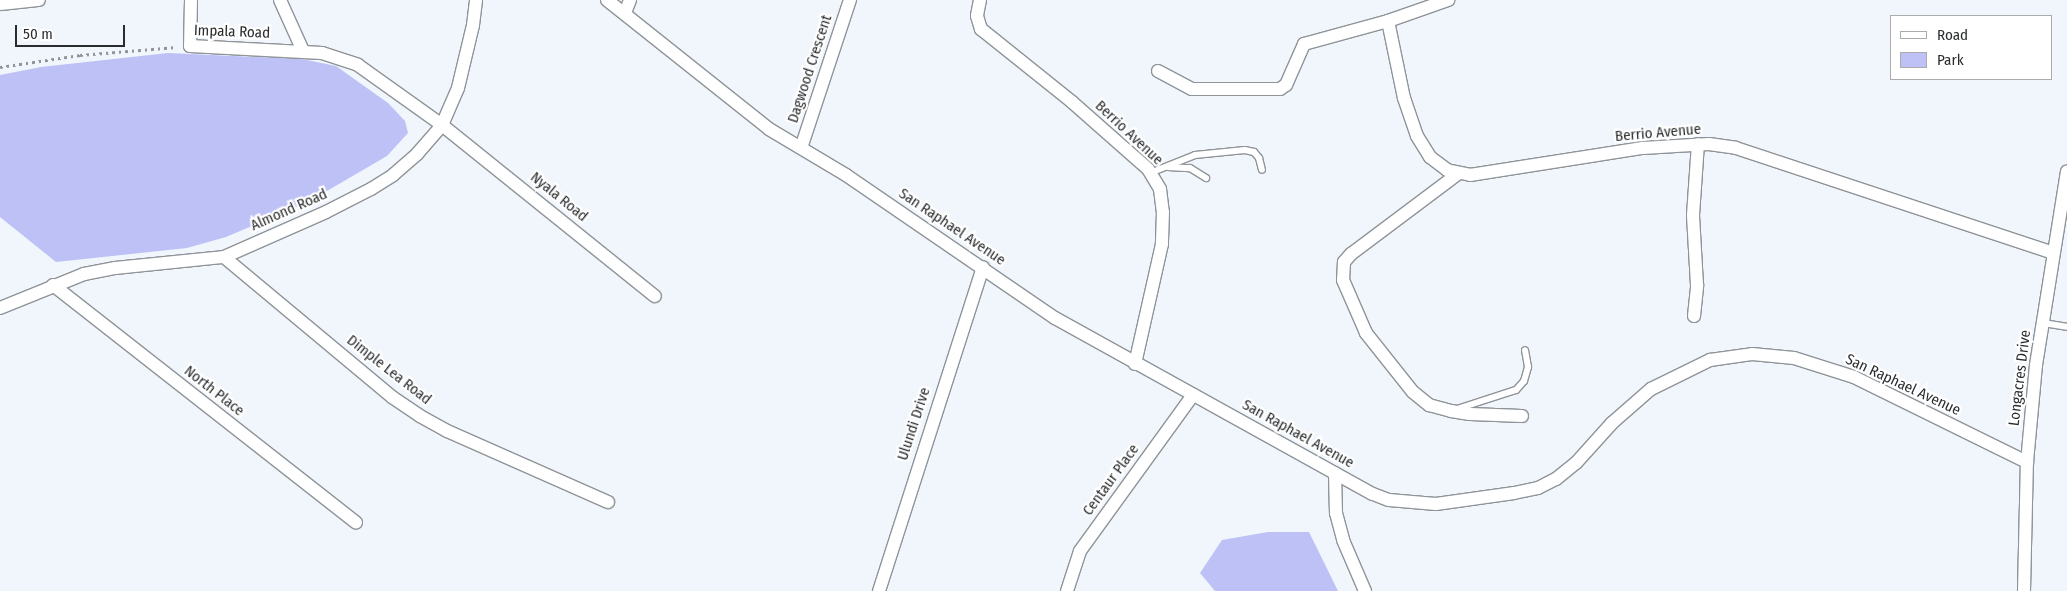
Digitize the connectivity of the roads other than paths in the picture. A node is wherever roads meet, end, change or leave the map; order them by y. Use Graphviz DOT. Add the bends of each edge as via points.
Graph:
graph roads {
  1 [pos="39,0"];
  2 [pos="191,0"];
  3 [pos="280,0"];
  4 [pos="476,0"];
  5 [pos="607,0"];
  6 [pos="630,0"];
  7 [pos="850,0"];
  8 [pos="980,0"];
  9 [pos="1448,0"];
  10 [pos="0,4"];
  11 [pos="626,13"];
  12 [pos="1388,21"];
  13 [pos="303,51"];
  14 [pos="1158,71"];
  15 [pos="442,125"];
  16 [pos="1698,144"];
  17 [pos="801,148"];
  18 [pos="1165,167"];
  19 [pos="1262,170"];
  20 [pos="2067,171"];
  21 [pos="1150,173"];
  22 [pos="1459,173"];
  23 [pos="1206,178"];
  24 [pos="2053,253"];
  25 [pos="224,257"];
  26 [pos="983,267"];
  27 [pos="53,285"];
  28 [pos="655,296"];
  29 [pos="0,308"];
  30 [pos="1694,316"];
  31 [pos="2043,323"];
  32 [pos="2067,327"];
  33 [pos="1525,350"];
  34 [pos="1135,364"];
  35 [pos="1193,395"];
  36 [pos="1451,411"];
  37 [pos="1522,416"];
  38 [pos="2026,462"];
  39 [pos="1335,473"];
  40 [pos="608,502"];
  41 [pos="356,523"];
  42 [pos="878,591"];
  43 [pos="1067,591"];
  44 [pos="1365,591"];
  45 [pos="2024,591"];
  1 -- 10 [label="street"];
  2 -- 13 [label="street, Impala Road" via="190,46"];
  3 -- 13 [label="street"];
  4 -- 15 [label="street, Almond Road" via="458,88"];
  5 -- 11 [label="street, San Raphael Avenue"];
  6 -- 11 [label="street"];
  7 -- 17 [label="street, Dagwood Crescent"];
  8 -- 21 [label="street, Berrio Avenue" via="977,16 981,29 1072,102"];
  9 -- 12 [label="street"];
  11 -- 17 [label="street, San Raphael Avenue" via="769,129"];
  12 -- 14 [label="street" via="1304,44 1286,85 1280,89 1192,89"];
  12 -- 22 [label="street, Berrio Avenue" via="1404,98 1417,136 1430,157 1447,170"];
  13 -- 15 [label="street, Impala Road" via="333,55 358,65"];
  15 -- 25 [label="street, Almond Road" via="417,154 371,189"];
  15 -- 28 [label="street, Nyala Road"];
  16 -- 22 [label="street, Berrio Avenue" via="1643,148 1513,170 1470,175"];
  16 -- 24 [label="street, Berrio Avenue" via="1736,148"];
  16 -- 30 [label="street" via="1693,215 1697,284"];
  17 -- 26 [label="street, San Raphael Avenue"];
  18 -- 19 [label="lane" via="1195,155 1245,150 1254,152"];
  18 -- 21 [label="lane"];
  18 -- 23 [label="lane" via="1190,168"];
  20 -- 24 [label="street, Longacres Drive"];
  21 -- 34 [label="street, Berrio Avenue" via="1160,189 1162,244"];
  22 -- 36 [label="street" via="1351,254 1342,271 1351,302 1366,333 1413,392 1430,405"];
  24 -- 31 [label="street, Longacres Drive"];
  25 -- 27 [label="street, Almond Road" via="115,268"];
  25 -- 40 [label="street, Dimple Lea Road" via="392,397 420,416"];
  26 -- 34 [label="street, San Raphael Avenue" via="1055,318"];
  26 -- 42 [label="street, Ulundi Drive"];
  27 -- 29 [label="street, Almond Road"];
  27 -- 41 [label="street, North Place"];
  31 -- 32 [label="lane"];
  31 -- 38 [label="street, Longacres Drive"];
  33 -- 36 [label="lane" via="1528,367 1524,381 1516,390"];
  34 -- 35 [label="street, San Raphael Avenue"];
  35 -- 39 [label="street, San Raphael Avenue"];
  35 -- 43 [label="street, Centaur Place" via="1080,551"];
  36 -- 37 [label="street"];
  38 -- 39 [label="street, San Raphael Avenue" via="1854,378 1794,358 1752,354 1710,360 1651,389 1576,463 1538,488 1436,504 1413,504 1373,494"];
  38 -- 45 [label="street, Longacres Drive"];
  39 -- 44 [label="street" via="1336,513 1343,540"];
}
